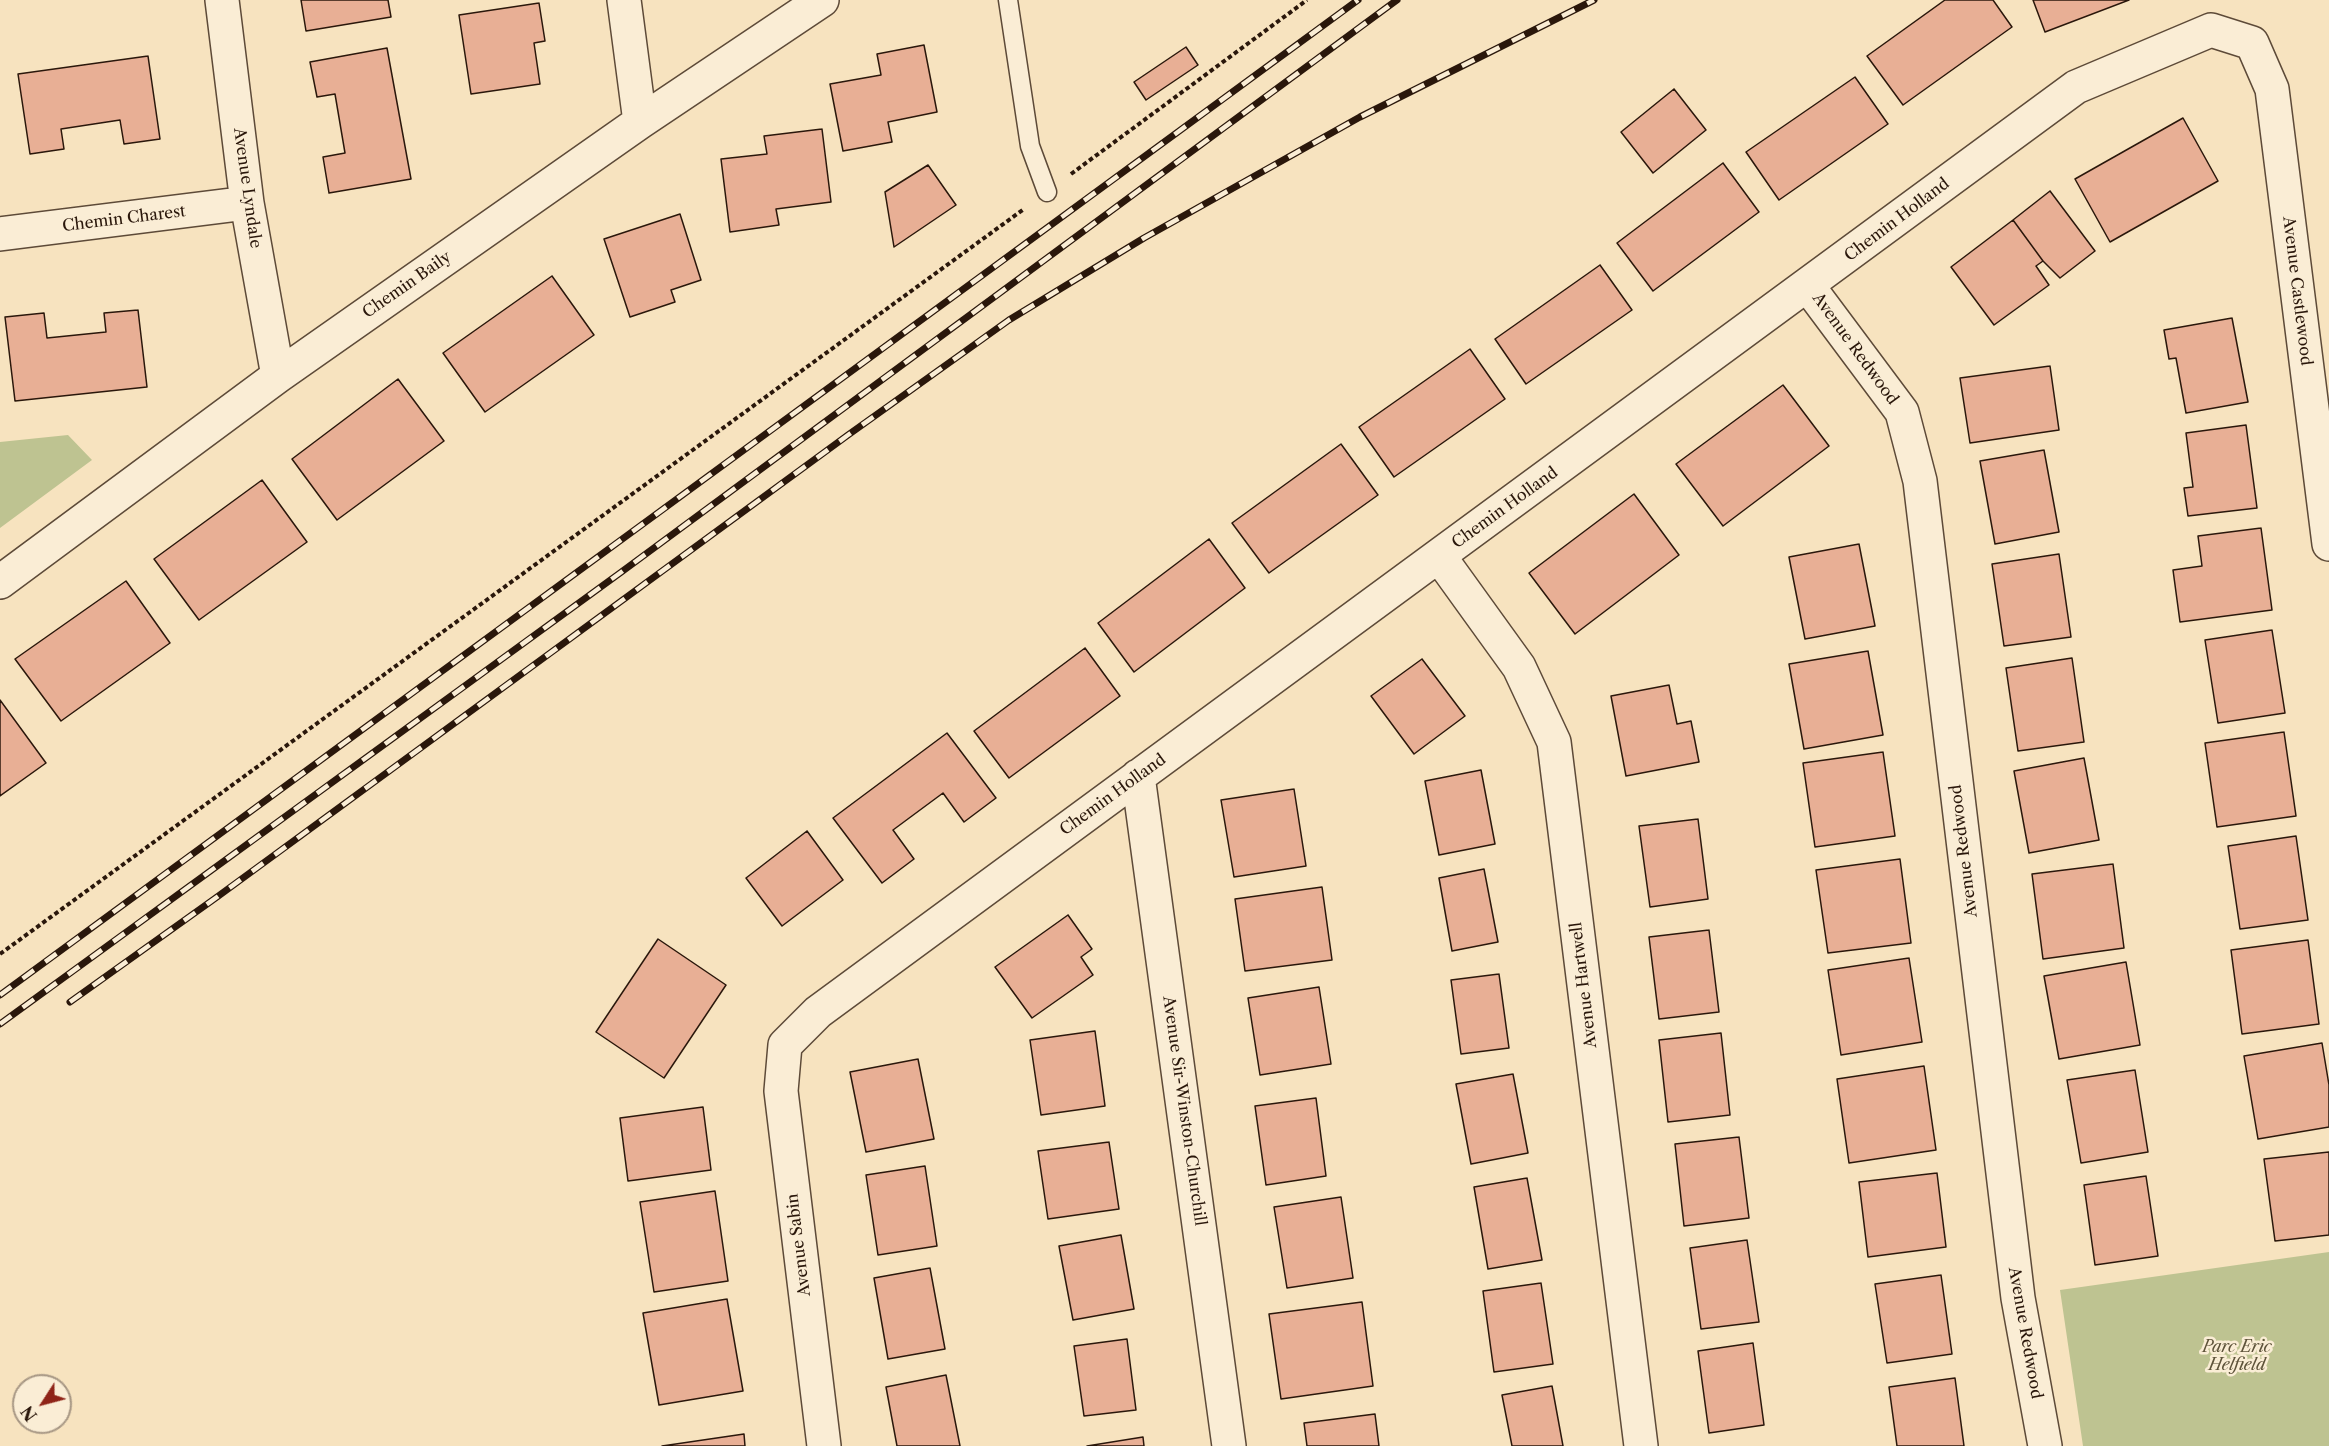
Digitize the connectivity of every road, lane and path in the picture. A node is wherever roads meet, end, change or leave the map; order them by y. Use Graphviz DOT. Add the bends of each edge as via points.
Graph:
graph roads {
  1 [pos="222,0"];
  2 [pos="624,0"];
  3 [pos="822,0"];
  4 [pos="1008,0"];
  5 [pos="1307,0"];
  6 [pos="2252,43"];
  7 [pos="640,122"];
  8 [pos="1047,192"];
  9 [pos="247,204"];
  10 [pos="0,234"];
  11 [pos="1808,286"];
  12 [pos="278,376"];
  13 [pos="2329,543"];
  14 [pos="1439,556"];
  15 [pos="0,582"];
  16 [pos="1138,776"];
  17 [pos="0,954"];
  18 [pos="785,1045"];
  19 [pos="824,1446"];
  20 [pos="1229,1446"];
  21 [pos="1641,1446"];
  22 [pos="2045,1446"];
  1 -- 9 [label="street, Avenue Lyndale"];
  2 -- 7 [label="street"];
  3 -- 7 [label="street, Chemin Baily"];
  4 -- 8 [label="lane" via="1030,146"];
  5 -- 8 [label="path"];
  6 -- 11 [label="street, Chemin Holland" via="2211,30 2076,87"];
  6 -- 13 [label="street, Avenue Castlewood" via="2272,89"];
  7 -- 12 [label="street, Chemin Baily"];
  8 -- 17 [label="path"];
  9 -- 10 [label="street, Chemin Charest"];
  9 -- 12 [label="street, Avenue Lyndale"];
  11 -- 14 [label="street, Chemin Holland"];
  11 -- 22 [label="street, Avenue Redwood" via="1902,412 1920,481 2018,1298"];
  12 -- 15 [label="street, Chemin Baily"];
  14 -- 16 [label="street, Chemin Holland"];
  14 -- 21 [label="street, Avenue Hartwell" via="1519,667 1554,742"];
  16 -- 18 [label="street, Chemin Holland" via="818,1012"];
  16 -- 20 [label="street, Avenue Sir-Winston-Churchill"];
  18 -- 19 [label="street, Avenue Sabin" via="781,1091"];
}
